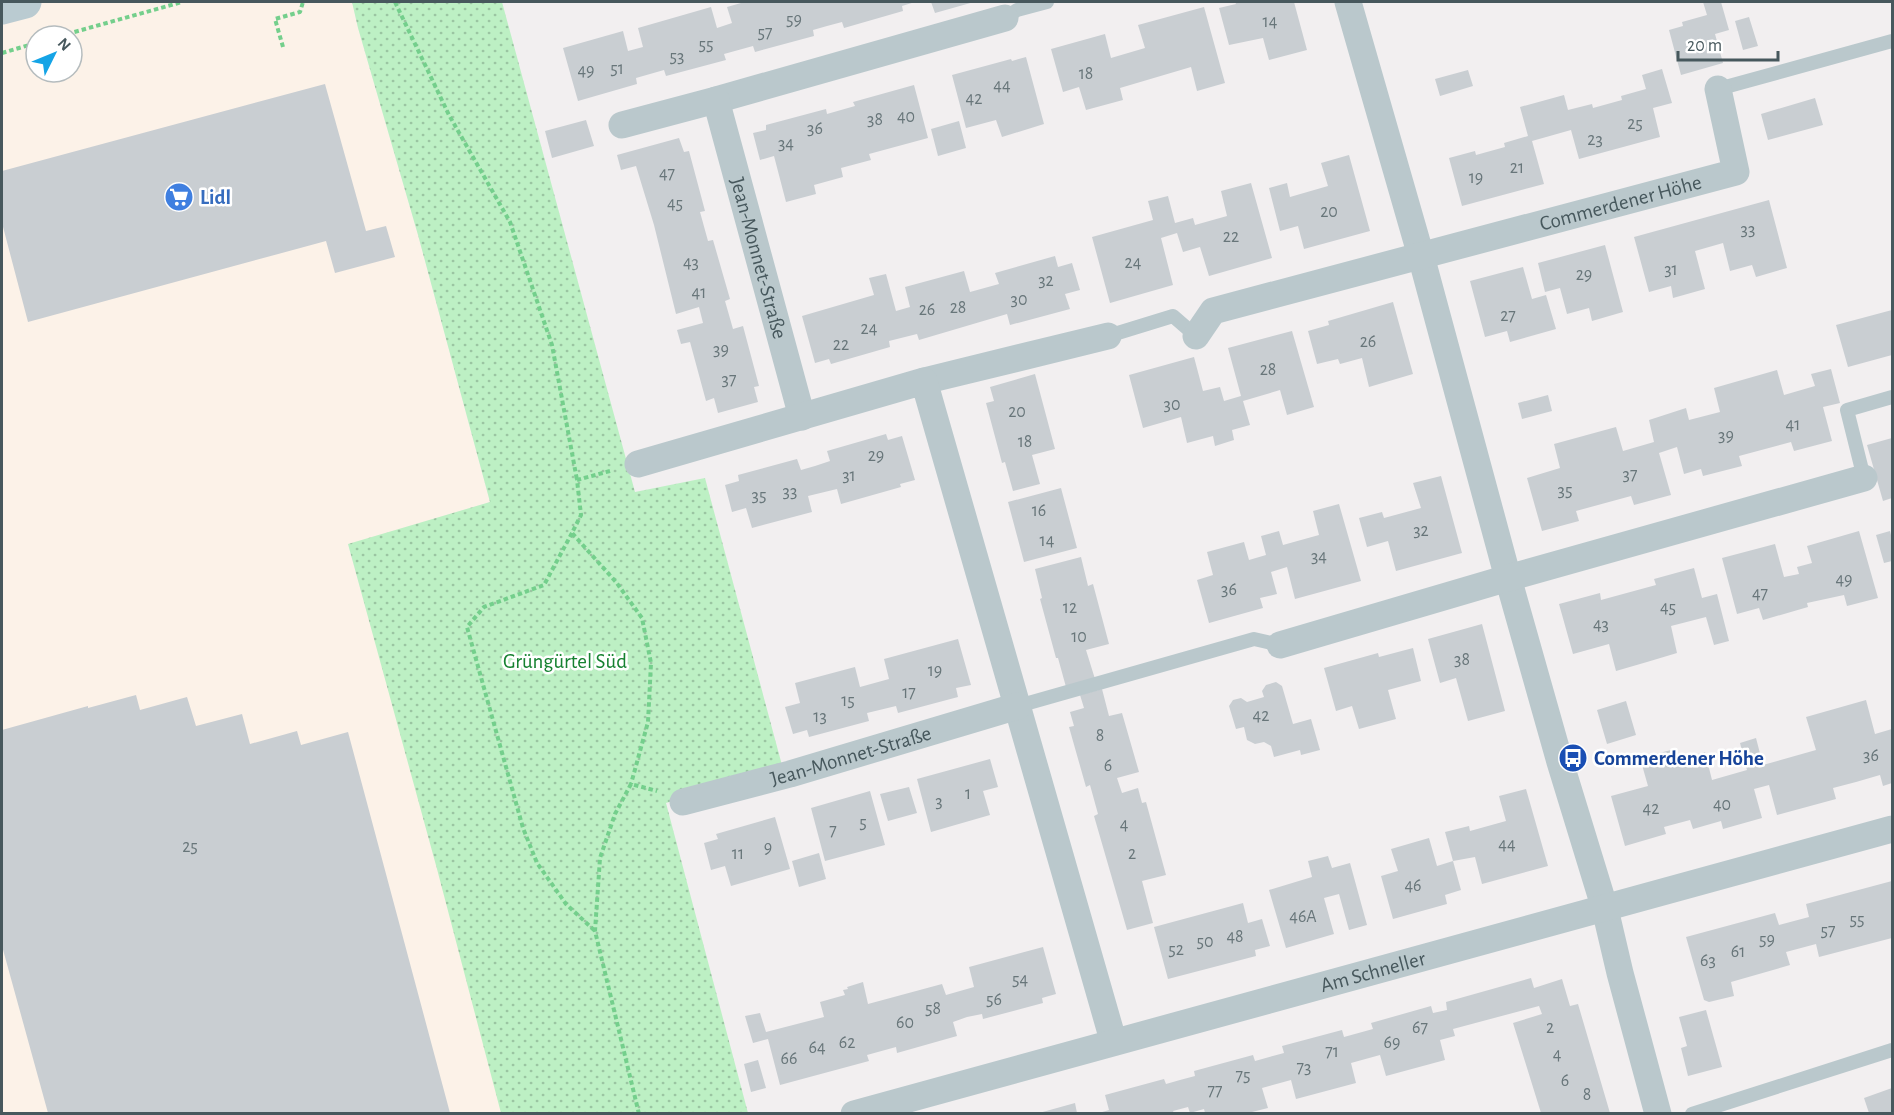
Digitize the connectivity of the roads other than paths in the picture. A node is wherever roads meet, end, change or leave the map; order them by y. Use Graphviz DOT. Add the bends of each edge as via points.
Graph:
graph roads {
  1 [pos="25,2"];
  2 [pos="1047,2"];
  3 [pos="1348,2"];
  4 [pos="2,8"];
  5 [pos="1005,18"];
  6 [pos="1893,41"];
  7 [pos="1718,89"];
  8 [pos="716,100"];
  9 [pos="622,125"];
  10 [pos="1420,256"];
  11 [pos="1108,336"];
  12 [pos="1197,336"];
  13 [pos="924,381"];
  14 [pos="1893,397"];
  15 [pos="802,417"];
  16 [pos="638,464"];
  17 [pos="1864,478"];
  18 [pos="1508,578"];
  19 [pos="1280,645"];
  20 [pos="1018,706"];
  21 [pos="683,802"];
  22 [pos="1893,830"];
  23 [pos="1605,909"];
  24 [pos="1113,1040"];
  25 [pos="1893,1050"];
  26 [pos="854,1113"];
  27 [pos="1658,1113"];
  28 [pos="1692,1113"];
  1 -- 4 [label="main road"];
  2 -- 5 [label="lane" via="1017,10"];
  3 -- 10 [label="street"];
  5 -- 8 [label="street"];
  6 -- 7 [label="lane"];
  7 -- 10 [label="street, Commerdener Höhe" via="1736,172"];
  8 -- 9 [label="street"];
  8 -- 15 [label="street, Jean-Monnet-Straße"];
  10 -- 12 [label="street, Commerdener Höhe" via="1213,311"];
  10 -- 18 [label="street"];
  11 -- 12 [label="lane, Commerdener Höhe" via="1173,316"];
  11 -- 13 [label="street"];
  13 -- 15 [label="street"];
  13 -- 20 [label="street"];
  14 -- 17 [label="lane" via="1847,410"];
  15 -- 16 [label="street"];
  17 -- 18 [label="street"];
  18 -- 19 [label="street"];
  18 -- 23 [label="street"];
  19 -- 20 [label="lane" via="1254,639"];
  20 -- 21 [label="street, Jean-Monnet-Straße"];
  20 -- 24 [label="street"];
  22 -- 23 [label="street, Am Schneller"];
  23 -- 24 [label="street, Am Schneller"];
  23 -- 27 [label="street"];
  24 -- 26 [label="street, Am Schneller"];
  25 -- 28 [label="lane"];
}
